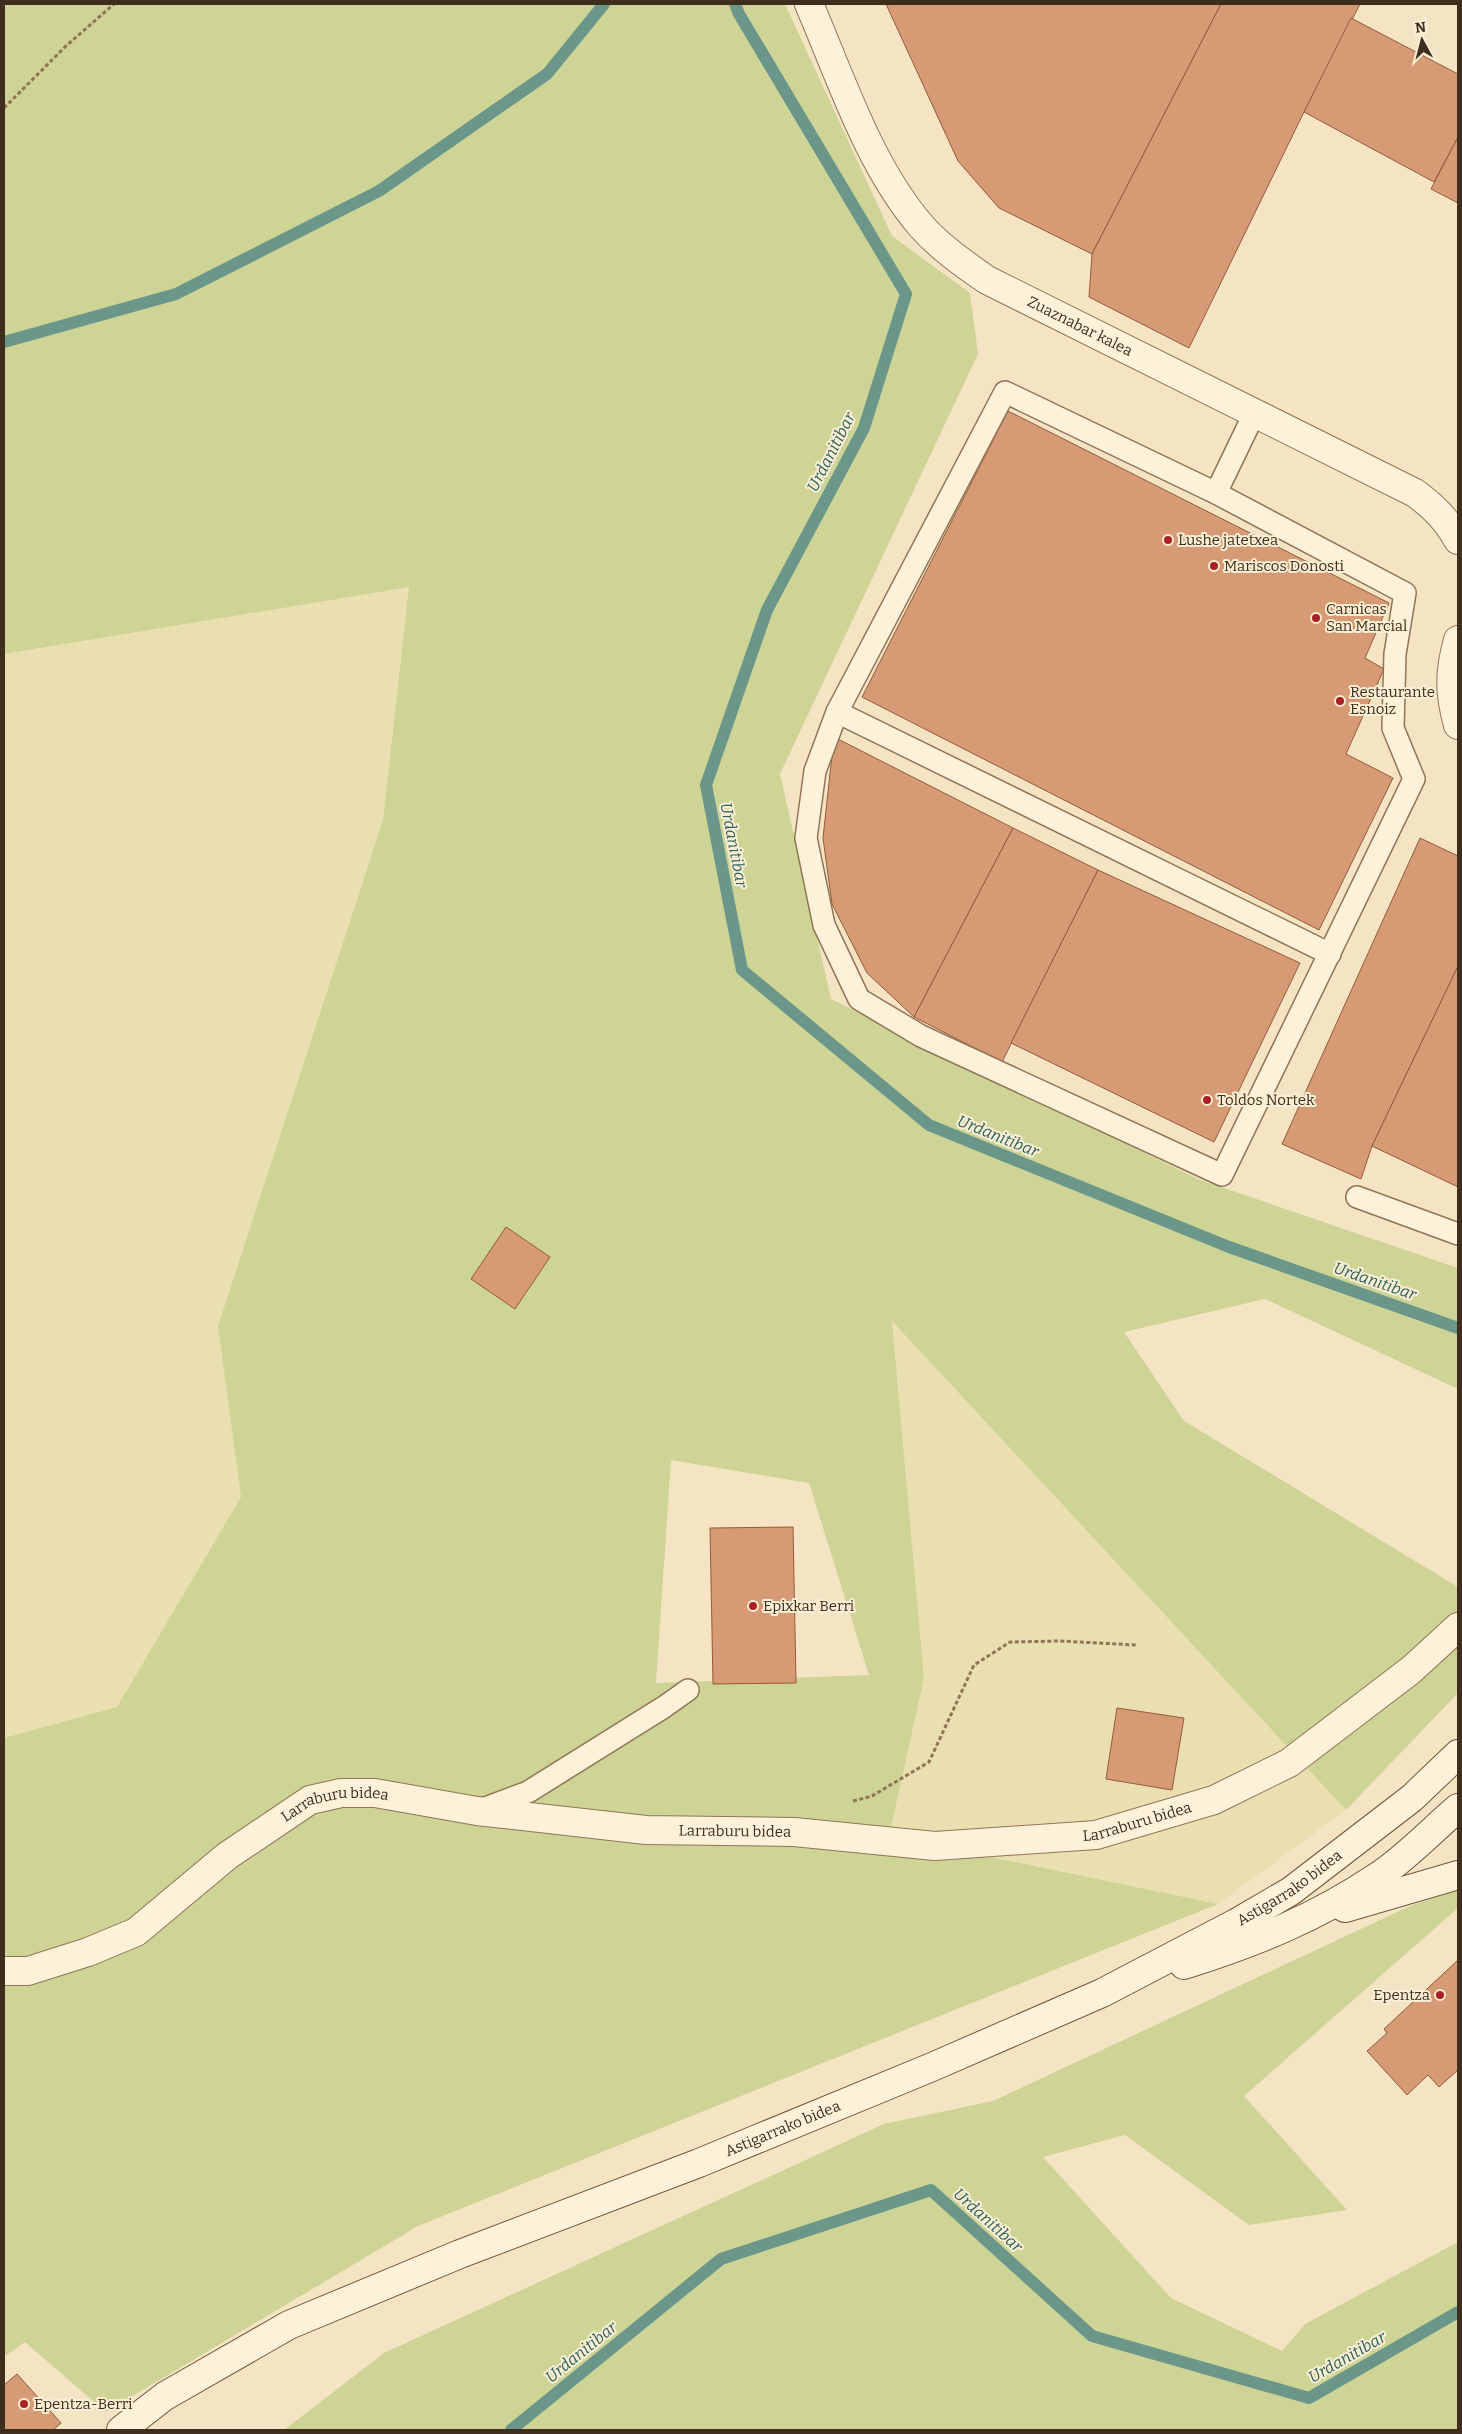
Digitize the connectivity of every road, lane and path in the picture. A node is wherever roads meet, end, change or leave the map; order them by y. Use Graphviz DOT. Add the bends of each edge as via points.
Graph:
graph roads {
  1 [pos="114,4"];
  2 [pos="810,4"];
  3 [pos="4,108"];
  4 [pos="1254,414"];
  5 [pos="1216,493"];
  6 [pos="1458,540"];
  7 [pos="1458,640"];
  8 [pos="837,712"];
  9 [pos="1458,725"];
  10 [pos="1330,954"];
  11 [pos="1357,1197"];
  12 [pos="1458,1234"];
  13 [pos="1458,1627"];
  14 [pos="1136,1645"];
  15 [pos="688,1690"];
  16 [pos="1458,1754"];
  17 [pos="843,1803"];
  18 [pos="1458,1806"];
  19 [pos="477,1812"];
  20 [pos="1395,1812"];
  21 [pos="1458,1875"];
  22 [pos="1303,1921"];
  23 [pos="4,1971"];
  24 [pos="1102,1993"];
  25 [pos="121,2430"];
  1 -- 3 [label="path"];
  2 -- 4 [label="street, Zuaznabar kalea" via="877,161 923,228 954,257 987,280"];
  4 -- 5 [label="lane"];
  4 -- 6 [label="street, Zuaznabar kalea" via="1415,494 1434,507"];
  5 -- 8 [label="lane" via="1005,392"];
  5 -- 10 [label="lane" via="1405,593 1395,654 1393,728 1414,779"];
  7 -- 9 [label="street" via="1451,672 1451,699"];
  8 -- 10 [label="lane"];
  8 -- 10 [label="lane" via="815,771 806,838 824,925 859,999 921,1036 1222,1175"];
  11 -- 12 [label="lane"];
  13 -- 19 [label="street, Larraburu bidea" via="1411,1670 1289,1763 1214,1800 1096,1835 935,1846 794,1832 646,1830"];
  14 -- 17 [label="path" via="1010,1642 974,1665 929,1762 872,1796"];
  15 -- 19 [label="lane" via="528,1792"];
  16 -- 20 [label="street, Astigarrako bidea"];
  18 -- 20 [label="street"];
  18 -- 22 [label="street, Astigarrako bidea" via="1379,1876"];
  19 -- 23 [label="street, Larraburu bidea" via="375,1793 341,1793 310,1800 227,1856 136,1932 88,1952 28,1971"];
  20 -- 24 [label="street, Astigarrako bidea" via="1291,1890 1236,1923"];
  21 -- 22 [label="street"];
  22 -- 24 [label="street, Astigarrako bidea" via="1255,1942"];
  24 -- 25 [label="street, Astigarrako bidea" via="699,2163 460,2254 289,2325 165,2396"];
}
